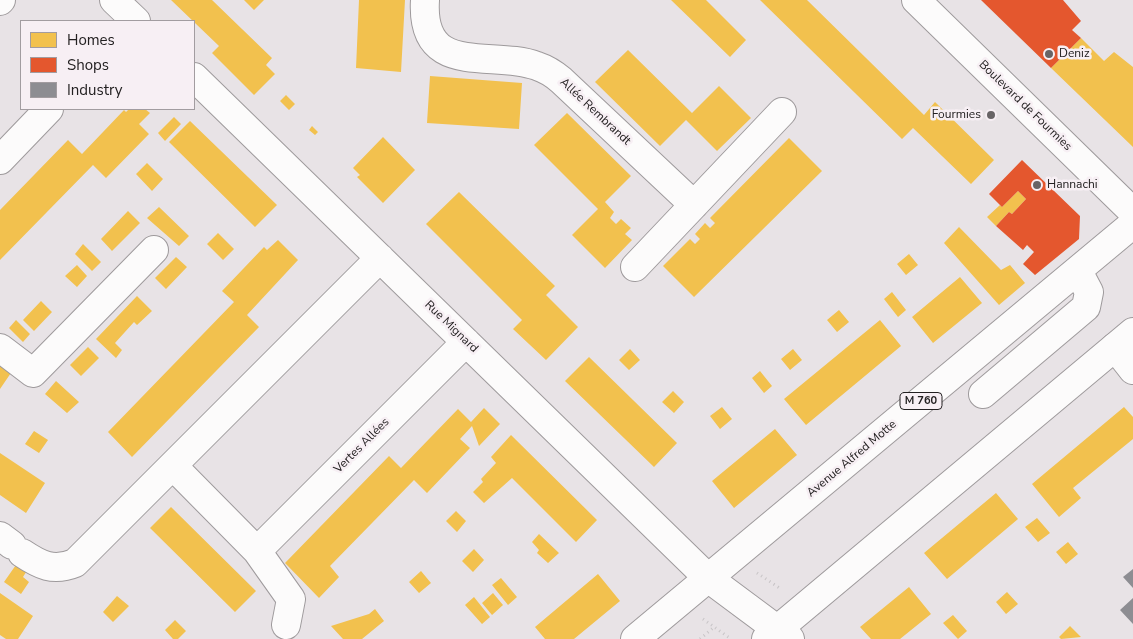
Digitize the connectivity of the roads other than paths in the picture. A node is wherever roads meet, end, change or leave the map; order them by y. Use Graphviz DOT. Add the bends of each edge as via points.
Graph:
graph roads {
  1 [pos="114,0"];
  2 [pos="425,0"];
  3 [pos="916,0"];
  4 [pos="134,20"];
  5 [pos="195,78"];
  6 [pos="48,110"];
  7 [pos="782,112"];
  8 [pos="0,160"];
  9 [pos="694,205"];
  10 [pos="1133,212"];
  11 [pos="1133,224"];
  12 [pos="154,250"];
  13 [pos="380,258"];
  14 [pos="635,267"];
  15 [pos="1078,271"];
  16 [pos="1124,339"];
  17 [pos="466,342"];
  18 [pos="0,348"];
  19 [pos="971,360"];
  20 [pos="1133,370"];
  21 [pos="173,466"];
  22 [pos="12,545"];
  23 [pos="257,551"];
  24 [pos="708,578"];
  25 [pos="286,625"];
  26 [pos="778,636"];
  27 [pos="635,639"];
  1 -- 4 [label="street"];
  2 -- 9 [label="street, Allée Rembrandt" via="427,27 442,50 467,59 520,62 549,71"];
  3 -- 10 [label="street, Boulevard de Fourmies"];
  5 -- 13 [label="street, Rue Mignard"];
  6 -- 8 [label="street"];
  7 -- 9 [label="street"];
  9 -- 14 [label="street"];
  11 -- 15 [label="street, Avenue Alfred Motte / M 760"];
  12 -- 18 [label="street" via="33,373"];
  13 -- 17 [label="street, Rue Mignard"];
  13 -- 21 [label="street"];
  15 -- 19 [label="street, Avenue Alfred Motte / M 760"];
  15 -- 19 [label="street" via="1089,292 1086,307 989,391"];
  16 -- 20 [label="street"];
  16 -- 26 [label="street" via="807,605"];
  17 -- 23 [label="street, Vertes Allées"];
  17 -- 24 [label="street, Rue Mignard"];
  19 -- 24 [label="street, Avenue Alfred Motte / M 760"];
  21 -- 22 [label="street" via="75,563 62,568 48,567"];
  21 -- 23 [label="street"];
  23 -- 25 [label="street" via="291,599"];
  24 -- 26 [label="street"];
  24 -- 27 [label="street, Avenue Alfred Motte / M 760"];
}
